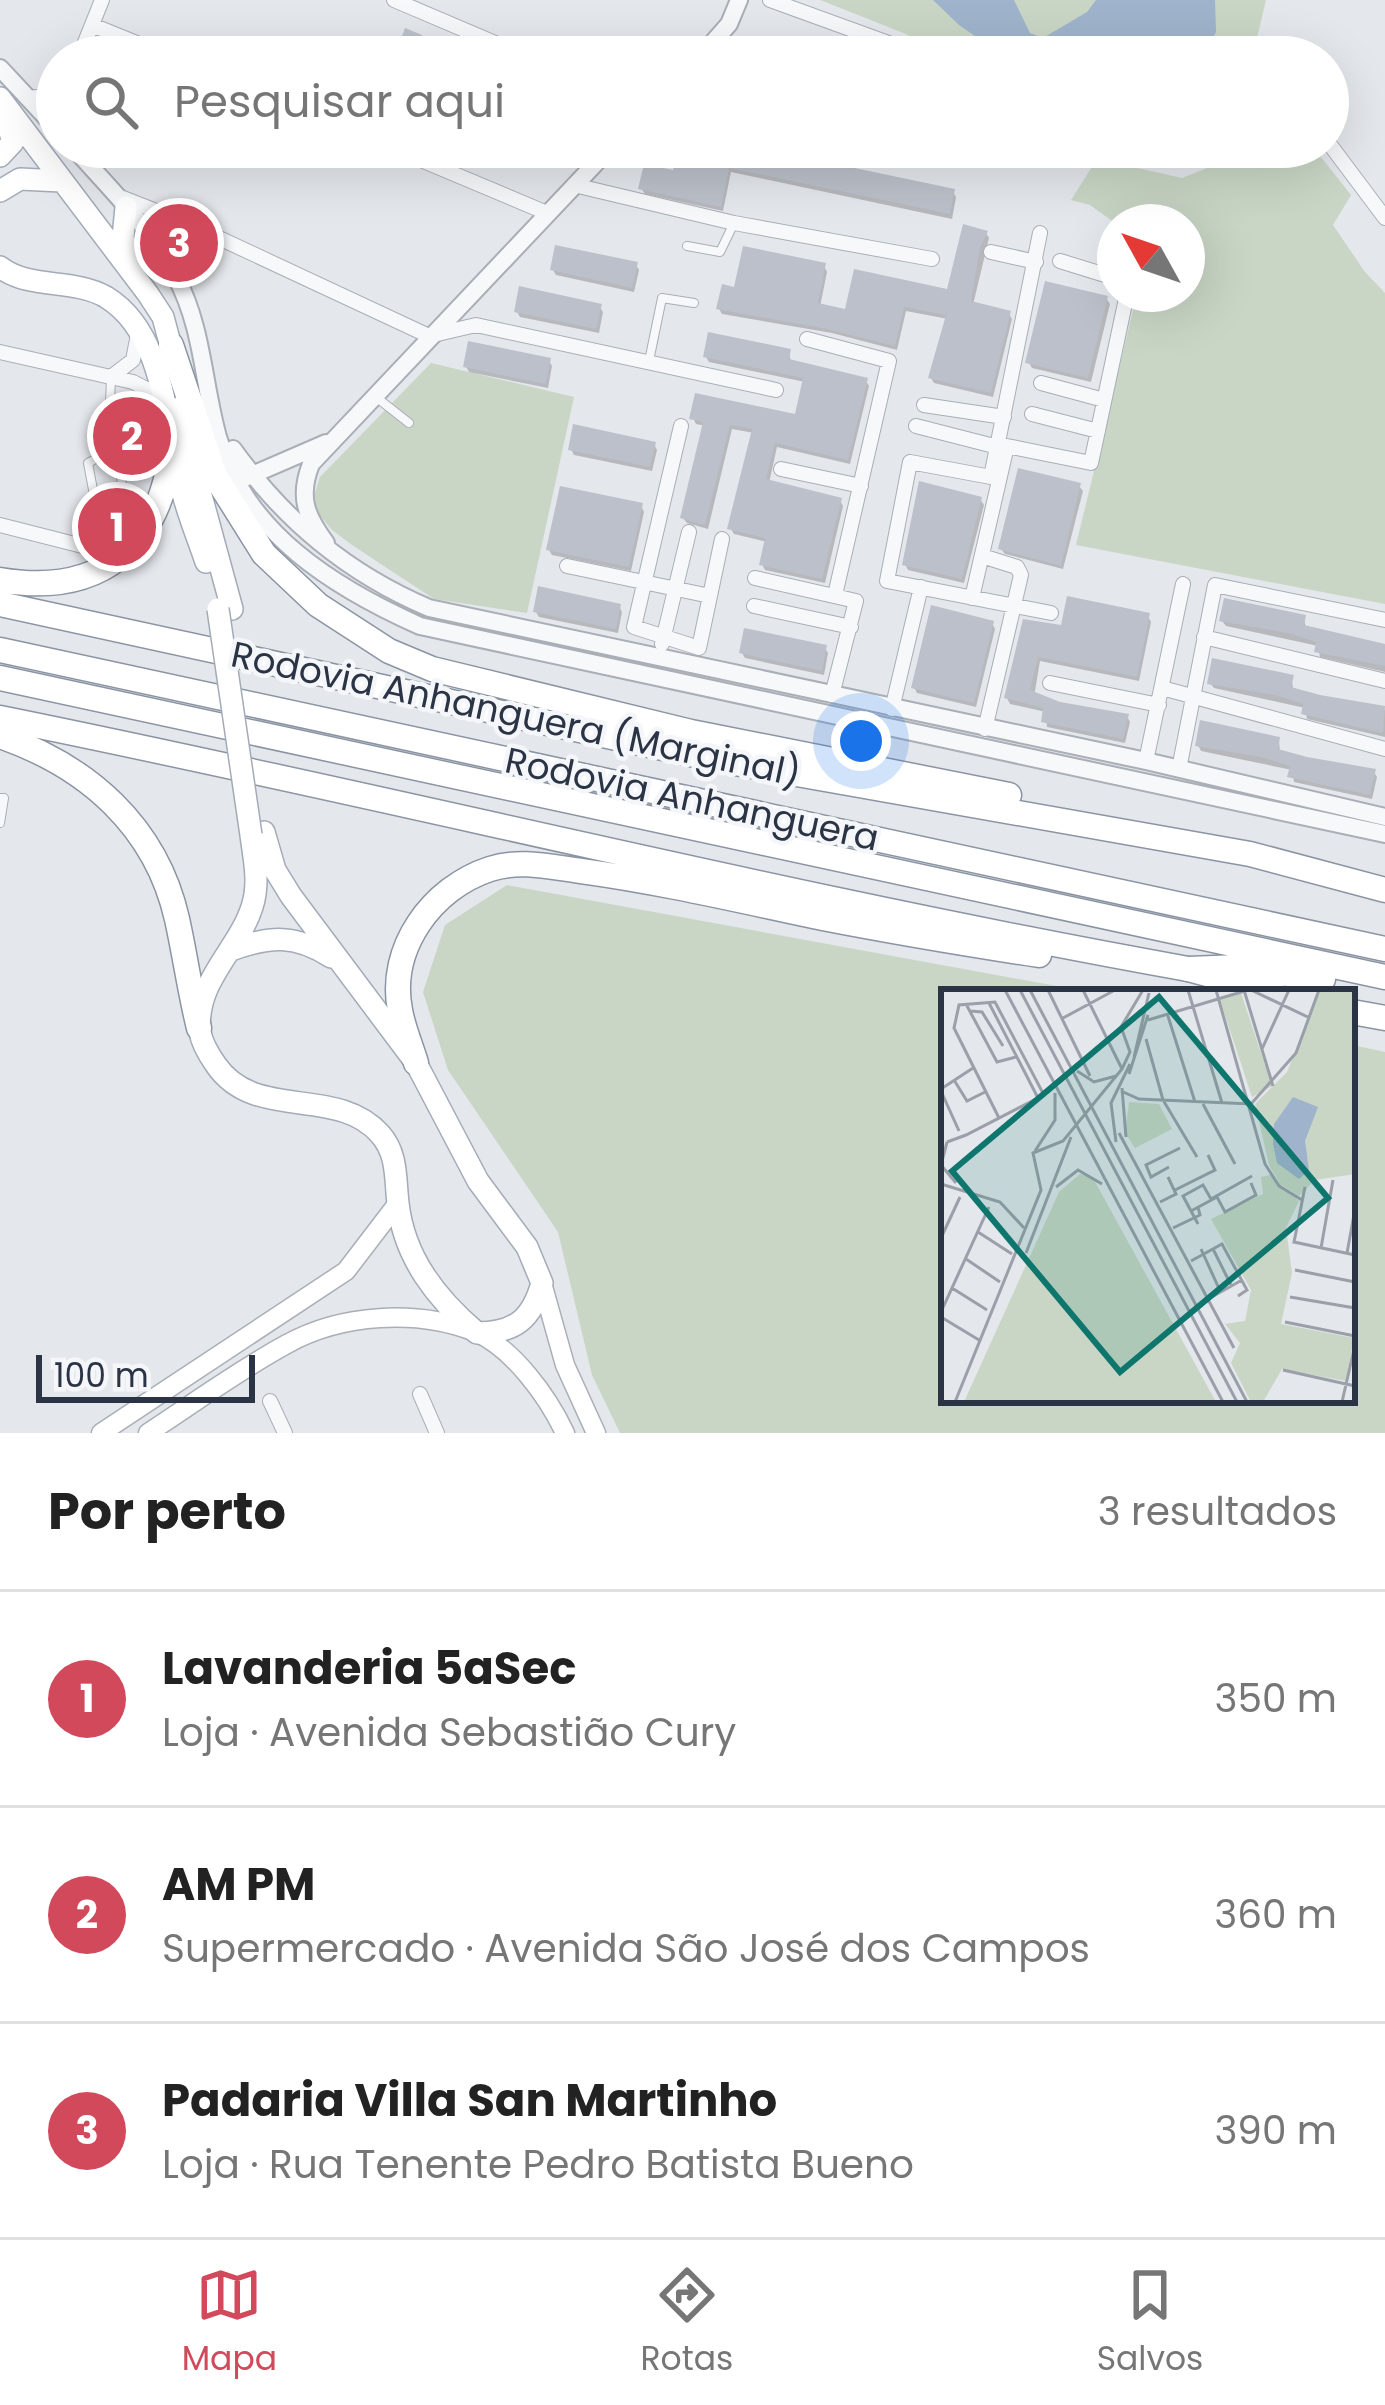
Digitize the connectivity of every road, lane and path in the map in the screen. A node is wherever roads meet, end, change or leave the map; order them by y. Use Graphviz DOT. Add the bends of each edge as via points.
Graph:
graph roads {
  1 [pos="102,0"];
  2 [pos="394,0"];
  3 [pos="739,0"];
  4 [pos="770,0"];
  5 [pos="92,25"];
  6 [pos="88,36"];
  7 [pos="119,36"];
  8 [pos="479,36"];
  9 [pos="718,36"];
  10 [pos="869,36"];
  11 [pos="0,68"];
  12 [pos="36,97"];
  13 [pos="28,98"];
  14 [pos="0,102"];
  15 [pos="36,106"];
  16 [pos="36,149"];
  17 [pos="0,157"];
  18 [pos="51,168"];
  19 [pos="92,168"];
  20 [pos="441,168"];
  21 [pos="591,168"];
  22 [pos="1348,168"];
  23 [pos="61,181"];
  24 [pos="574,185"];
  25 [pos="0,191"];
  26 [pos="122,201"];
  27 [pos="547,212"];
  28 [pos="1385,218"];
  29 [pos="734,223"];
  30 [pos="189,224"];
  31 [pos="1040,233"];
  32 [pos="687,246"];
  33 [pos="991,252"];
  34 [pos="164,256"];
  35 [pos="932,259"];
  36 [pos="1060,261"];
  37 [pos="1036,262"];
  38 [pos="0,268"];
  39 [pos="1097,272"];
  40 [pos="140,284"];
  41 [pos="694,303"];
  42 [pos="1123,312"];
  43 [pos="138,327"];
  44 [pos="429,336"];
  45 [pos="807,339"];
  46 [pos="171,345"];
  47 [pos="0,352"];
  48 [pos="649,362"];
  49 [pos="111,377"];
  50 [pos="1041,383"];
  51 [pos="776,391"];
  52 [pos="375,396"];
  53 [pos="162,397"];
  54 [pos="1104,400"];
  55 [pos="110,404"];
  56 [pos="924,405"];
  57 [pos="1032,414"];
  58 [pos="1004,417"];
  59 [pos="409,423"];
  60 [pos="681,426"];
  61 [pos="916,426"];
  62 [pos="1098,431"];
  63 [pos="332,440"];
  64 [pos="172,446"];
  65 [pos="998,447"];
  66 [pos="117,451"];
  67 [pos="781,470"];
  68 [pos="246,478"];
  69 [pos="861,486"];
  70 [pos="0,525"];
  71 [pos="688,532"];
  72 [pos="722,539"];
  73 [pos="122,556"];
  74 [pos="982,556"];
  75 [pos="338,558"];
  76 [pos="567,566"];
  77 [pos="755,578"];
  78 [pos="0,580"];
  79 [pos="644,582"];
  80 [pos="1183,584"];
  81 [pos="675,587"];
  82 [pos="921,587"];
  83 [pos="835,595"];
  84 [pos="710,596"];
  85 [pos="973,598"];
  86 [pos="0,604"];
  87 [pos="1014,605"];
  88 [pos="754,606"];
  89 [pos="225,609"];
  90 [pos="1051,613"];
  91 [pos="1385,620"];
  92 [pos="851,627"];
  93 [pos="1204,637"];
  94 [pos="663,638"];
  95 [pos="0,650"];
  96 [pos="659,657"];
  97 [pos="0,678"];
  98 [pos="1385,681"];
  99 [pos="1050,683"];
  100 [pos="1162,688"];
  101 [pos="1194,694"];
  102 [pos="832,695"];
  103 [pos="1159,705"];
  104 [pos="892,709"];
  105 [pos="0,718"];
  106 [pos="985,729"];
  107 [pos="0,736"];
  108 [pos="1385,749"];
  109 [pos="1146,761"];
  110 [pos="1179,769"];
  111 [pos="0,798"];
  112 [pos="1385,817"];
  113 [pos="0,823"];
  114 [pos="257,833"];
  115 [pos="1385,835"];
  116 [pos="1250,854"];
  117 [pos="1385,890"];
  118 [pos="1385,949"];
  119 [pos="231,950"];
  120 [pos="1124,958"];
  121 [pos="337,960"];
  122 [pos="1188,969"];
  123 [pos="1385,977"];
  124 [pos="1263,989"];
  125 [pos="1385,989"];
  126 [pos="1355,1013"];
  127 [pos="1385,1018"];
  128 [pos="199,1028"];
  129 [pos="416,1063"];
  130 [pos="398,1203"];
  131 [pos="542,1283"];
  132 [pos="477,1333"];
  133 [pos="421,1394"];
  134 [pos="270,1401"];
  135 [pos="101,1433"];
  136 [pos="148,1433"];
  137 [pos="285,1433"];
  138 [pos="437,1433"];
  139 [pos="565,1433"];
  140 [pos="596,1433"];
  1 -- 5 [label="street"];
  2 -- 8 [label="street"];
  3 -- 9 [label="street"];
  4 -- 10 [label="street"];
  5 -- 6 [label="street"];
  5 -- 7 [label="street"];
  11 -- 13 [label="street"];
  12 -- 13 [label="street"];
  13 -- 15 [label="street"];
  14 -- 16 [label="main road"];
  14 -- 17 [label="main road" via="13,142"];
  18 -- 23 [label="main road"];
  19 -- 26 [label="street"];
  20 -- 27 [label="street"];
  21 -- 24 [label="street"];
  22 -- 28 [label="street"];
  23 -- 25 [label="main road" via="20,179"];
  23 -- 40 [label="main road"];
  24 -- 27 [label="street"];
  24 -- 29 [label="street"];
  26 -- 30 [label="street"];
  26 -- 34 [label="street"];
  26 -- 40 [label="main road"];
  27 -- 44 [label="street"];
  29 -- 32 [label="lane" via="720,252"];
  29 -- 35 [label="street"];
  30 -- 34 [label="street"];
  30 -- 44 [label="street"];
  31 -- 37 [label="street"];
  33 -- 37 [label="street"];
  34 -- 68 [label="street" via="200,338 216,426"];
  36 -- 39 [label="street"];
  37 -- 58 [label="street"];
  38 -- 43 [label="main road" via="14,278 101,294"];
  40 -- 46 [label="main road"];
  41 -- 48 [label="lane" via="662,298"];
  42 -- 54 [label="street"];
  43 -- 49 [label="street" via="133,360"];
  43 -- 53 [label="main road"];
  44 -- 48 [label="street" via="476,325"];
  44 -- 52 [label="street"];
  45 -- 69 [label="street" via="890,361"];
  46 -- 89 [label="main road"];
  46 -- 116 [label="highway" via="215,476 264,554 318,605 389,651 432,669 691,732 1148,823"];
  47 -- 49 [label="street"];
  48 -- 51 [label="street"];
  49 -- 53 [label="street"];
  49 -- 55 [label="lane"];
  50 -- 54 [label="street"];
  52 -- 59 [label="lane"];
  52 -- 63 [label="street"];
  53 -- 64 [label="main road"];
  54 -- 62 [label="street"];
  56 -- 58 [label="street"];
  57 -- 62 [label="street"];
  58 -- 65 [label="street"];
  60 -- 79 [label="street"];
  61 -- 65 [label="street"];
  62 -- 74 [label="street" via="1091,463 1007,446"];
  63 -- 68 [label="street"];
  63 -- 75 [label="street" via="311,464 303,503"];
  64 -- 66 [label="lane"];
  64 -- 73 [label="highway" via="157,506"];
  64 -- 89 [label="main road"];
  65 -- 82 [label="street" via="991,477 910,462 886,581"];
  66 -- 66 [label="lane" via="128,520 108,536 88,463"];
  67 -- 69 [label="street"];
  68 -- 75 [label="street"];
  68 -- 115 [label="street" via="258,514 278,537 363,601 420,626"];
  69 -- 83 [label="street"];
  70 -- 73 [label="street"];
  71 -- 81 [label="street"];
  72 -- 84 [label="street"];
  73 -- 78 [label="highway" via="66,584"];
  74 -- 85 [label="street"];
  74 -- 87 [label="street" via="1020,570"];
  75 -- 96 [label="street" via="429,608"];
  76 -- 79 [label="street"];
  77 -- 83 [label="street"];
  79 -- 81 [label="street"];
  79 -- 94 [label="street" via="634,627"];
  80 -- 100 [label="street"];
  81 -- 84 [label="street"];
  81 -- 94 [label="street"];
  82 -- 85 [label="street"];
  82 -- 104 [label="street"];
  83 -- 92 [label="street" via="856,601"];
  84 -- 94 [label="street" via="699,648"];
  85 -- 87 [label="street"];
  86 -- 116 [label="highway, Rodovia Anhanguera (Marginal)" via="718,760"];
  87 -- 90 [label="street"];
  87 -- 106 [label="street"];
  88 -- 92 [label="street"];
  89 -- 114 [label="main road, bridge"];
  91 -- 93 [label="street" via="1214,585"];
  92 -- 102 [label="street"];
  93 -- 98 [label="street"];
  93 -- 101 [label="street"];
  94 -- 96 [label="street"];
  95 -- 118 [label="highway, Rodovia Anhanguera"];
  96 -- 102 [label="street"];
  97 -- 123 [label="highway, Rodovia Anhanguera"];
  99 -- 103 [label="street"];
  100 -- 101 [label="street"];
  100 -- 103 [label="street"];
  101 -- 108 [label="street"];
  101 -- 110 [label="street"];
  102 -- 104 [label="street"];
  103 -- 109 [label="street"];
  104 -- 106 [label="street"];
  105 -- 120 [label="highway"];
  106 -- 109 [label="street"];
  107 -- 128 [label="highway" via="81,773 145,841 177,917"];
  109 -- 110 [label="street"];
  110 -- 112 [label="street"];
  111 -- 113 [label="lane"];
  114 -- 119 [label="main road" via="255,893"];
  114 -- 121 [label="main road"];
  116 -- 117 [label="highway, Rodovia Anhanguera (Marginal)"];
  119 -- 121 [label="main road" via="281,937"];
  119 -- 128 [label="main road" via="212,976"];
  120 -- 122 [label="highway"];
  120 -- 129 [label="highway" via="1076,962 516,864 442,896 408,943 398,976 400,1010"];
  121 -- 129 [label="main road"];
  122 -- 124 [label="highway"];
  122 -- 125 [label="highway" via="1240,967"];
  126 -- 127 [label="highway"];
  128 -- 130 [label="main road" via="212,1060 238,1087 340,1108 381,1134"];
  129 -- 131 [label="main road"];
  130 -- 132 [label="main road" via="431,1287"];
  130 -- 135 [label="main road" via="346,1271"];
  131 -- 132 [label="main road" via="518,1325"];
  131 -- 140 [label="main road"];
  132 -- 136 [label="main road" via="405,1318 329,1328 290,1342"];
  132 -- 139 [label="main road" via="531,1378"];
  133 -- 138 [label="street"];
  134 -- 137 [label="street"];
}
